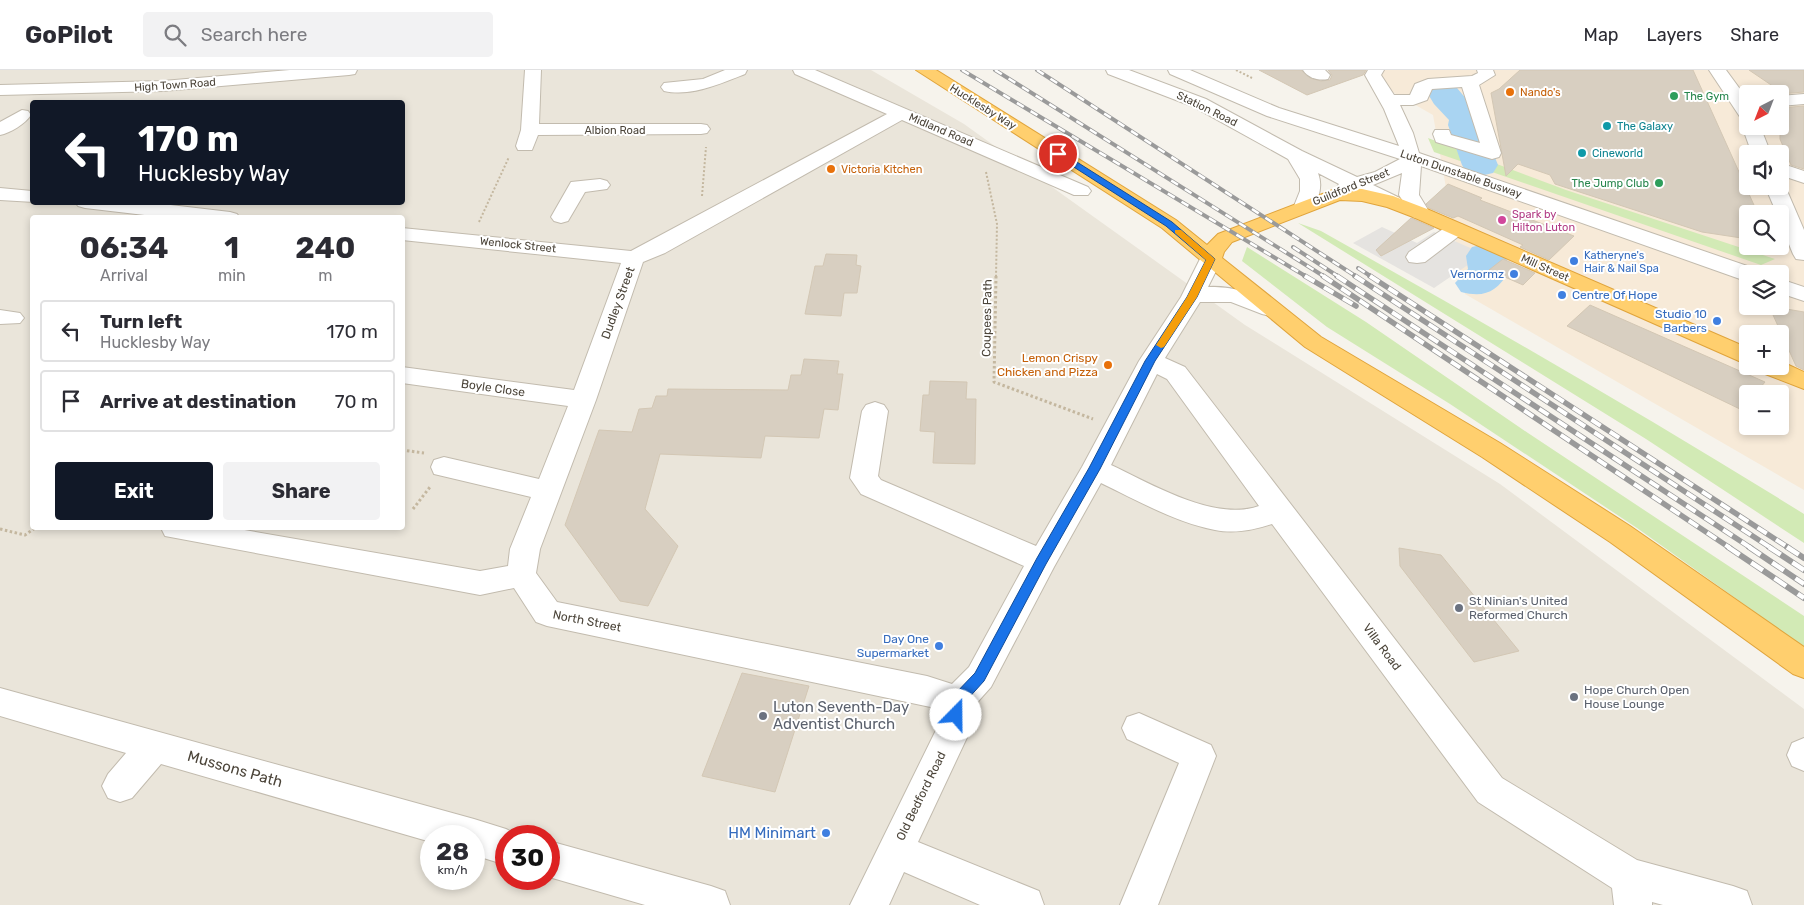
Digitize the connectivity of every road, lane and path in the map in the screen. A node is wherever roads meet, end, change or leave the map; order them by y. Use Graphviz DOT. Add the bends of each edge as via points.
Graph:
graph roads {
  1 [pos="31,70"];
  2 [pos="349,70"];
  3 [pos="533,70"];
  4 [pos="739,70"];
  5 [pos="801,70"];
  6 [pos="924,70"];
  7 [pos="1114,70"];
  8 [pos="1176,70"];
  9 [pos="1217,70"];
  10 [pos="1376,70"];
  11 [pos="1485,70"];
  12 [pos="1716,70"];
  13 [pos="309,72"];
  14 [pos="167,76"];
  15 [pos="1140,80"];
  16 [pos="1469,81"];
  17 [pos="1205,84"];
  18 [pos="670,86"];
  19 [pos="0,90"];
  20 [pos="20,90"];
  21 [pos="1132,96"];
  22 [pos="1739,96"];
  23 [pos="1804,99"];
  24 [pos="1389,100"];
  25 [pos="1789,100"];
  26 [pos="899,114"];
  27 [pos="22,115"];
  28 [pos="1225,117"];
  29 [pos="700,129"];
  30 [pos="0,130"];
  31 [pos="1326,130"];
  32 [pos="1442,134"];
  33 [pos="527,138"];
  34 [pos="980,147"];
  35 [pos="1345,149"];
  36 [pos="1295,156"];
  37 [pos="1410,158"];
  38 [pos="1789,171"];
  39 [pos="1804,177"];
  40 [pos="1357,184"];
  41 [pos="600,185"];
  42 [pos="1081,191"];
  43 [pos="0,194"];
  44 [pos="1338,194"];
  45 [pos="1779,195"];
  46 [pos="30,197"];
  47 [pos="1393,202"];
  48 [pos="112,205"];
  49 [pos="1304,206"];
  50 [pos="722,212"];
  51 [pos="1420,212"];
  52 [pos="203,215"];
  53 [pos="1169,224"];
  54 [pos="1456,228"];
  55 [pos="405,234"];
  56 [pos="1226,238"];
  57 [pos="470,240"];
  58 [pos="546,248"];
  59 [pos="1804,254"];
  60 [pos="634,258"];
  61 [pos="1417,258"];
  62 [pos="1210,259"];
  63 [pos="1739,271"];
  64 [pos="1789,289"];
  65 [pos="1804,294"];
  66 [pos="1192,297"];
  67 [pos="1270,309"];
  68 [pos="1739,353"];
  69 [pos="1150,361"];
  70 [pos="405,375"];
  71 [pos="1789,375"];
  72 [pos="1804,382"];
  73 [pos="583,400"];
  74 [pos="875,411"];
  75 [pos="1097,420"];
  76 [pos="444,467"];
  77 [pos="1095,469"];
  78 [pos="548,491"];
  79 [pos="1278,511"];
  80 [pos="0,529"];
  81 [pos="32,530"];
  82 [pos="186,530"];
  83 [pos="1042,561"];
  84 [pos="521,575"];
  85 [pos="1804,664"];
  86 [pos="958,700"];
  87 [pos="0,702"];
  88 [pos="1139,728"];
  89 [pos="155,746"];
  90 [pos="120,786"];
  91 [pos="432,825"];
  92 [pos="894,850"];
  93 [pos="560,862"];
  94 [pos="1631,891"];
  95 [pos="711,905"];
  96 [pos="869,905"];
  97 [pos="1025,905"];
  98 [pos="1139,905"];
  99 [pos="1733,905"];
  1 -- 20 [label="street"];
  2 -- 13 [label="street, High Town Road"];
  3 -- 33 [label="street"];
  4 -- 18 [label="street" via="706,84"];
  5 -- 26 [label="street, Midland Road"];
  6 -- 53 [label="highway, Hucklesby Way"];
  7 -- 15 [label="street, Station Road"];
  8 -- 17 [label="street, Luton Dunstable Busway"];
  9 -- 31 [label="street"];
  10 -- 24 [label="street" via="1372,75"];
  11 -- 16 [label="street" via="1487,75"];
  12 -- 22 [label="street"];
  13 -- 14 [label="street, High Town Road"];
  14 -- 20 [label="street, High Town Road"];
  15 -- 21 [label="street" via="1130,90"];
  15 -- 28 [label="street, Station Road" via="1200,103"];
  16 -- 24 [label="street" via="1428,84 1422,88 1421,96 1413,100"];
  16 -- 32 [label="street" via="1492,153 1443,138"];
  17 -- 28 [label="street"];
  17 -- 31 [label="street, Luton Dunstable Busway"];
  19 -- 20 [label="street, High Town Road"];
  23 -- 25 [label="street"];
  24 -- 37 [label="street" via="1406,135"];
  26 -- 34 [label="street, Midland Road"];
  26 -- 50 [label="street, Dudley Street"];
  27 -- 30 [label="street"];
  28 -- 36 [label="street, Station Road"];
  29 -- 33 [label="street, Albion Road"];
  29 -- 50 [label="path" via="708,132 702,201"];
  31 -- 35 [label="street, Luton Dunstable Busway"];
  33 -- 57 [label="path" via="512,152"];
  34 -- 42 [label="street, Midland Road"];
  34 -- 75 [label="path, Coupees Path" via="996,224 994,382"];
  35 -- 36 [label="street" via="1320,159"];
  35 -- 37 [label="street, Luton Dunstable Busway"];
  36 -- 40 [label="street, Station Road"];
  36 -- 49 [label="street, Station Road" via="1308,171 1311,183"];
  37 -- 40 [label="street, Guildford Street" via="1382,176"];
  37 -- 51 [label="street" via="1409,195"];
  37 -- 63 [label="street, Luton Dunstable Busway"];
  38 -- 39 [label="street"];
  40 -- 44 [label="street, Guildford Street"];
  40 -- 47 [label="street, Station Road"];
  41 -- 58 [label="street" via="578,186"];
  43 -- 46 [label="street"];
  44 -- 47 [label="highway, Mill Street"];
  44 -- 49 [label="highway, Guildford Street"];
  45 -- 59 [label="street"];
  47 -- 51 [label="highway, Mill Street"];
  48 -- 52 [label="street"];
  49 -- 56 [label="highway, Guildford Street"];
  50 -- 60 [label="street, Dudley Street"];
  51 -- 54 [label="highway, Mill Street"];
  53 -- 56 [label="highway, Hucklesby Way" via="1191,232"];
  53 -- 62 [label="highway, Hucklesby Way"];
  54 -- 61 [label="street"];
  54 -- 68 [label="highway, Mill Street"];
  55 -- 57 [label="street, Wenlock Street"];
  56 -- 62 [label="highway"];
  57 -- 58 [label="street, Wenlock Street"];
  58 -- 60 [label="street, Wenlock Street"];
  60 -- 73 [label="street, Dudley Street"];
  62 -- 66 [label="street"];
  62 -- 67 [label="highway, Hucklesby Way"];
  64 -- 65 [label="street"];
  66 -- 67 [label="street" via="1212,292 1233,294"];
  66 -- 69 [label="street"];
  67 -- 85 [label="highway, Hucklesby Way" via="1314,342 1491,450 1620,534"];
  69 -- 77 [label="street"];
  69 -- 79 [label="street, Villa Road" via="1176,373"];
  70 -- 73 [label="street, Boyle Close"];
  71 -- 72 [label="highway"];
  73 -- 78 [label="street, Dudley Street"];
  74 -- 83 [label="street" via="864,478 871,487"];
  76 -- 78 [label="street"];
  77 -- 79 [label="street" via="1173,505 1216,520 1252,520"];
  77 -- 83 [label="street"];
  78 -- 84 [label="street, Dudley Street" via="525,550"];
  79 -- 94 [label="street, Villa Road" via="1490,790"];
  80 -- 81 [label="path" via="25,535"];
  82 -- 84 [label="street" via="480,583"];
  83 -- 86 [label="street" via="980,677"];
  84 -- 86 [label="street, North Street" via="547,613 927,690"];
  86 -- 92 [label="street, Old Bedford Road" via="954,730"];
  87 -- 89 [label="street, Mussons Path"];
  88 -- 98 [label="street" via="1199,756"];
  89 -- 90 [label="street"];
  89 -- 91 [label="street, Mussons Path"];
  92 -- 96 [label="street, Old Bedford Road"];
  92 -- 97 [label="street"];
  93 -- 95 [label="street"];
  94 -- 99 [label="street, Villa Road"];
}
